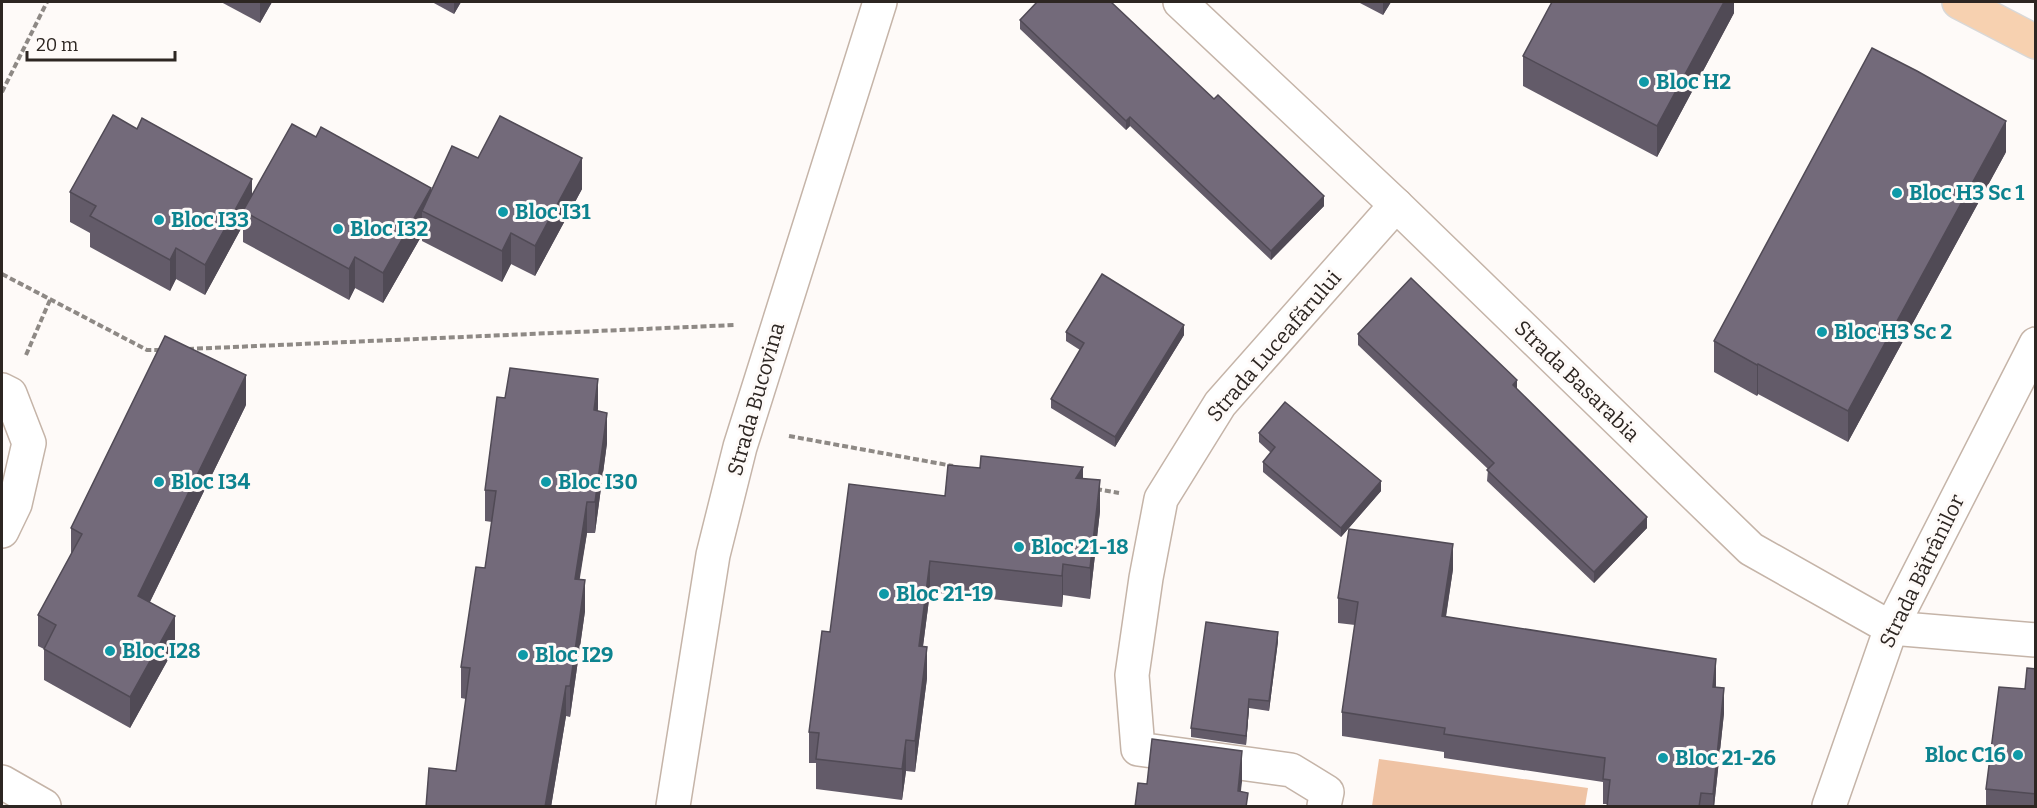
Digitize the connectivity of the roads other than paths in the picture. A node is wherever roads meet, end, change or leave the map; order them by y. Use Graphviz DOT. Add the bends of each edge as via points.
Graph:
graph roads {
  1 [pos="880,2"];
  2 [pos="1180,2"];
  3 [pos="1959,2"];
  4 [pos="2036,42"];
  5 [pos="1396,206"];
  6 [pos="2036,344"];
  7 [pos="6,392"];
  8 [pos="2,531"];
  9 [pos="1891,628"];
  10 [pos="2036,640"];
  11 [pos="2,782"];
  12 [pos="44,807"];
  13 [pos="673,807"];
  14 [pos="1324,807"];
  15 [pos="1829,807"];
  1 -- 13 [label="street, Strada Bucovina" via="746,427 713,555"];
  2 -- 5 [label="street, Strada Basarabia"];
  3 -- 4 [label="main road"];
  5 -- 9 [label="street, Strada Basarabia" via="1750,549"];
  5 -- 14 [label="street, Strada Luceafărului" via="1220,404 1161,499 1132,675 1138,749 1292,770 1327,792"];
  6 -- 9 [label="street, Strada Bătrânilor"];
  7 -- 8 [label="street" via="29,443 15,504"];
  9 -- 10 [label="street, Strada Basarabia"];
  9 -- 15 [label="street, Strada Bătrânilor"];
  11 -- 12 [label="street"];
}
